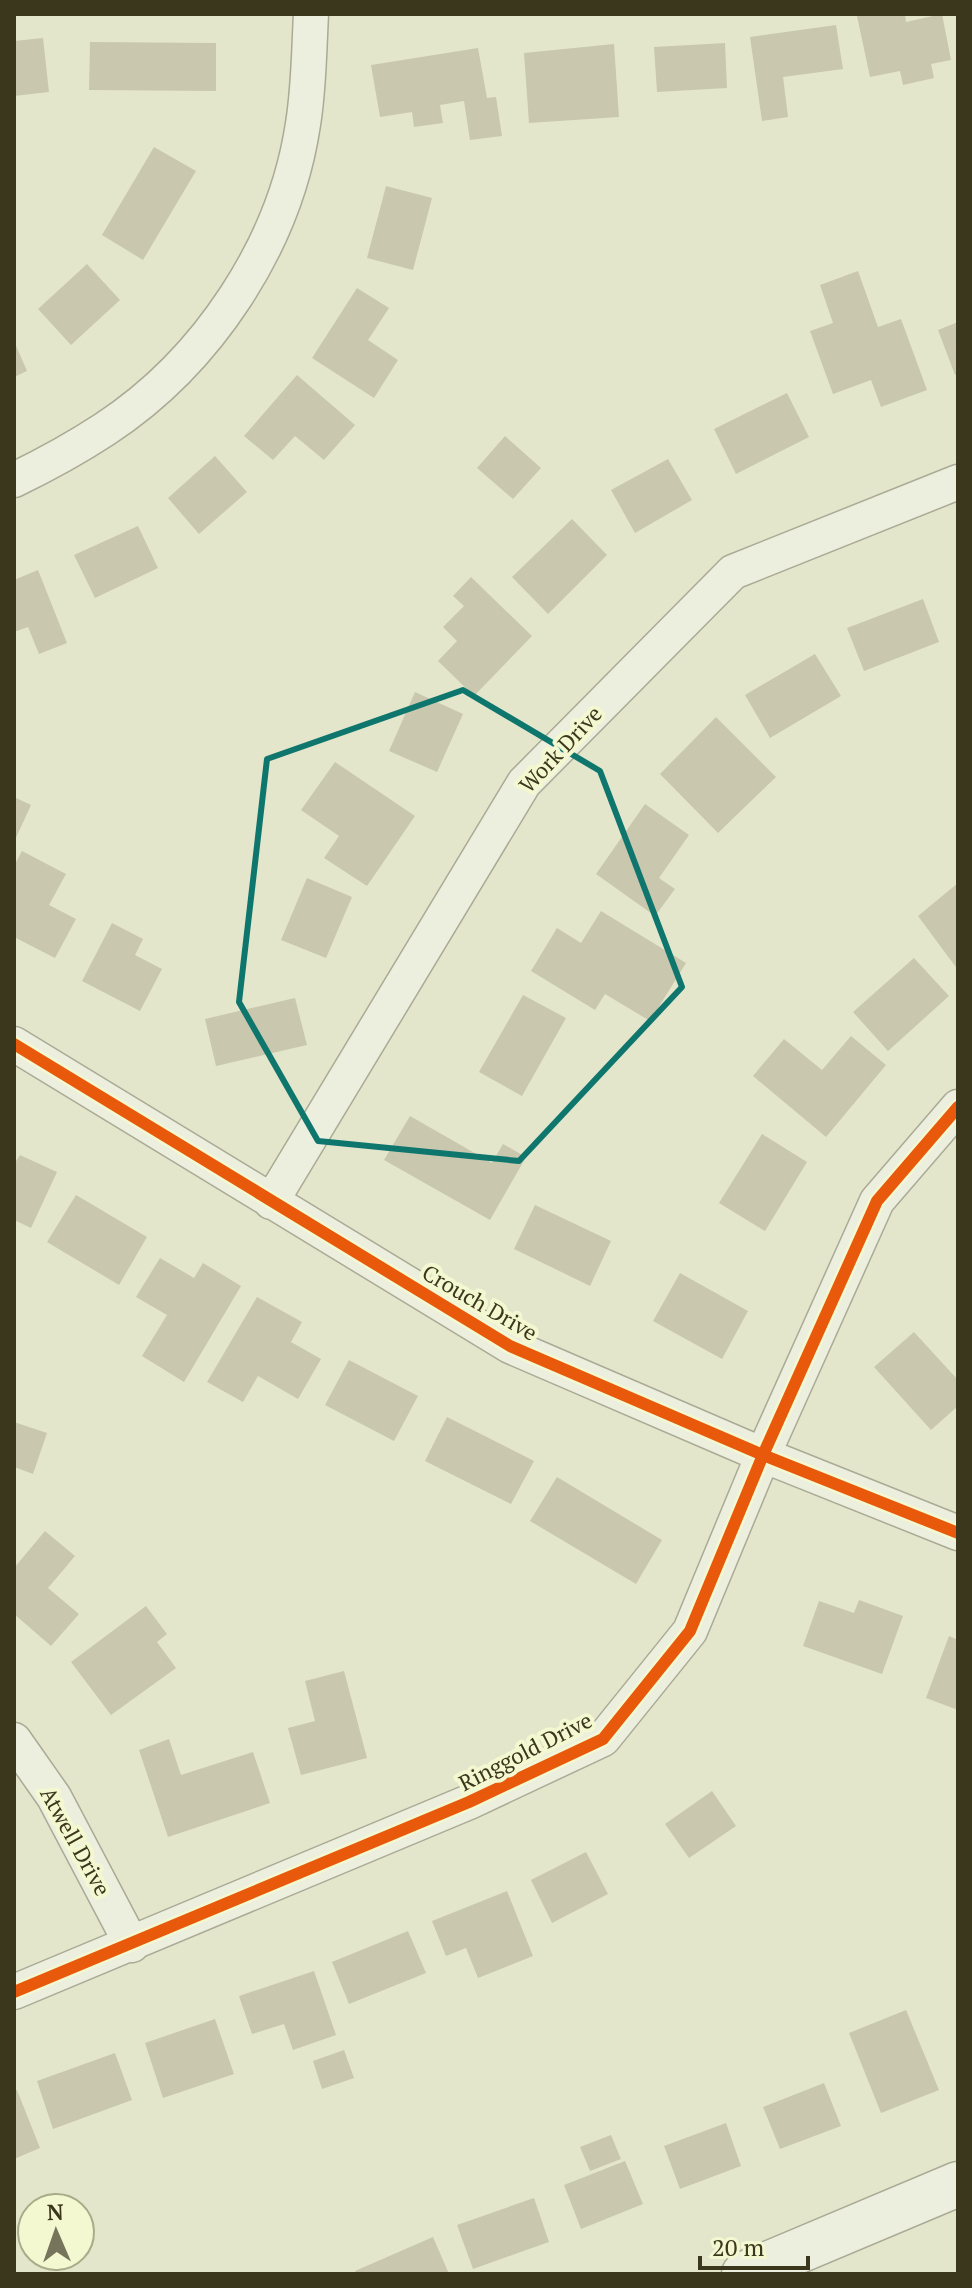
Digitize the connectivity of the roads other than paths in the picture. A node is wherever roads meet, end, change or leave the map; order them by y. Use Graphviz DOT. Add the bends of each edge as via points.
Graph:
graph roads {
  1 [pos="311,14"];
  2 [pos="14,480"];
  3 [pos="958,482"];
  4 [pos="14,1044"];
  5 [pos="958,1107"];
  6 [pos="271,1202"];
  7 [pos="763,1455"];
  8 [pos="958,1533"];
  9 [pos="14,1740"];
  10 [pos="132,1945"];
  11 [pos="14,1992"];
  12 [pos="958,2184"];
  13 [pos="744,2274"];
  1 -- 2 [label="street" via="303,125 287,190 261,254 231,304 151,393 106,428"];
  3 -- 6 [label="street, Work Drive" via="733,572 524,783"];
  4 -- 6 [label="street, Crouch Drive"];
  5 -- 7 [label="street, Ringgold Drive" via="877,1201"];
  6 -- 7 [label="street, Crouch Drive" via="510,1346"];
  7 -- 8 [label="street, Crouch Drive"];
  7 -- 10 [label="street, Ringgold Drive" via="690,1631 603,1739 469,1802"];
  9 -- 10 [label="street, Atwell Drive" via="54,1797"];
  10 -- 11 [label="street, Ringgold Drive"];
  12 -- 13 [label="street"];
}
